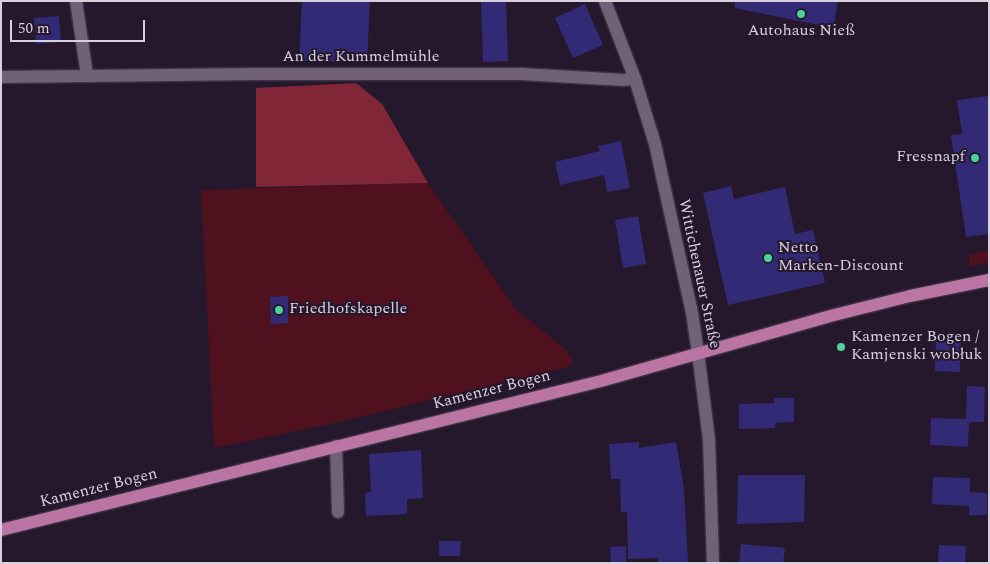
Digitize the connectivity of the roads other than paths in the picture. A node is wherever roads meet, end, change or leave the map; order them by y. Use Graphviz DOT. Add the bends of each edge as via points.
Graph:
graph roads {
  1 [pos="76,1"];
  2 [pos="606,1"];
  3 [pos="87,75"];
  4 [pos="1,76"];
  5 [pos="635,80"];
  6 [pos="989,280"];
  7 [pos="698,354"];
  8 [pos="336,446"];
  9 [pos="338,512"];
  10 [pos="1,530"];
  11 [pos="712,563"];
  1 -- 3 [label="street"];
  2 -- 5 [label="street, Wittichenauer Straße"];
  3 -- 4 [label="street, An der Kummelmühle"];
  3 -- 5 [label="street, An der Kummelmühle" via="522,74"];
  5 -- 7 [label="street, Wittichenauer Straße" via="654,144 692,313"];
  6 -- 7 [label="main road, Kamenzer Bogen" via="910,296"];
  7 -- 8 [label="main road, Kamenzer Bogen"];
  7 -- 11 [label="street, Wittichenauer Straße" via="709,439"];
  8 -- 9 [label="street"];
  8 -- 10 [label="main road, Kamenzer Bogen"];
}
